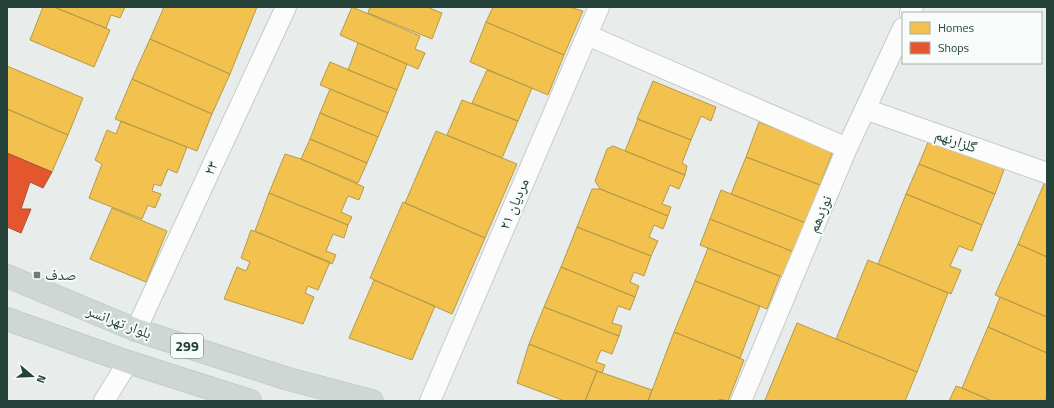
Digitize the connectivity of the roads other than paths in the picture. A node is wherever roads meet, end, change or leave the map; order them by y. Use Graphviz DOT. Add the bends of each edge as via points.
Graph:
graph roads {
  1 [pos="286,7"];
  2 [pos="599,7"];
  3 [pos="902,30"];
  4 [pos="587,35"];
  5 [pos="865,109"];
  6 [pos="847,148"];
  7 [pos="1047,173"];
  8 [pos="7,276"];
  9 [pos="7,319"];
  10 [pos="136,330"];
  11 [pos="128,362"];
  12 [pos="104,401"];
  13 [pos="250,401"];
  14 [pos="372,401"];
  15 [pos="430,401"];
  16 [pos="741,401"];
  1 -- 10 [label="street, ۲۳"];
  2 -- 4 [label="street, ۲۱ مردیان"];
  3 -- 5 [label="street, نوزدهم"];
  4 -- 6 [label="street"];
  4 -- 15 [label="street, ۲۱ مردیان"];
  5 -- 6 [label="street, نوزدهم"];
  5 -- 7 [label="street, گلزارنهم"];
  6 -- 16 [label="street, نوزدهم"];
  8 -- 10 [label="main road, بلوار تهرانسر / 299"];
  9 -- 11 [label="main road"];
  10 -- 14 [label="main road, بلوار تهرانسر / 299" via="285,378"];
  11 -- 12 [label="street"];
  11 -- 13 [label="main road"];
}
